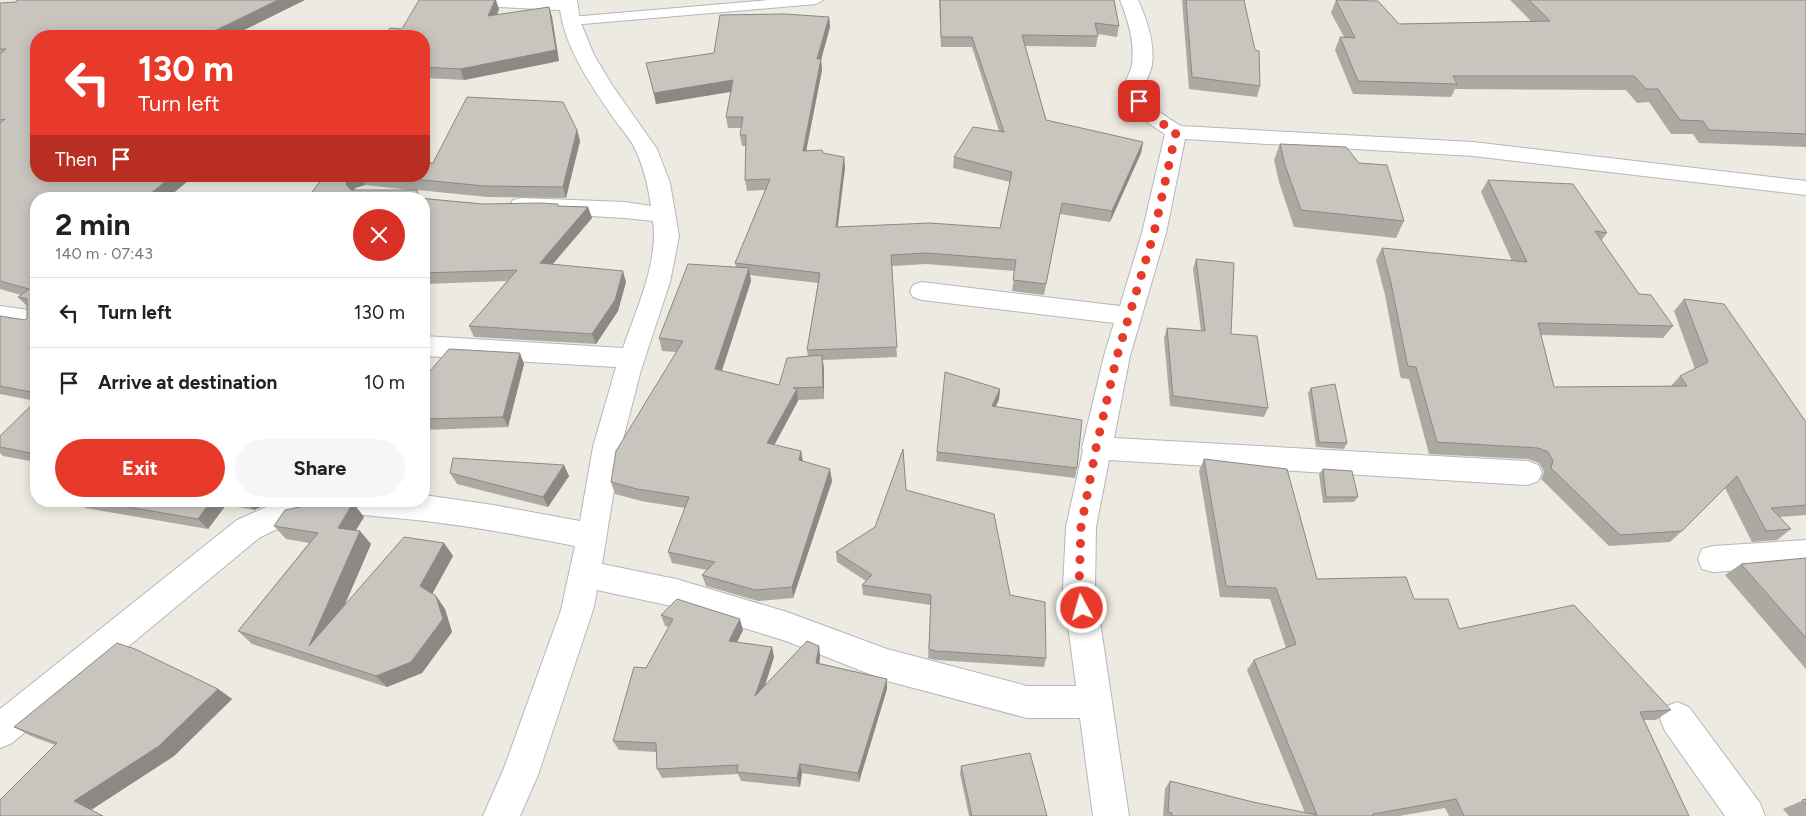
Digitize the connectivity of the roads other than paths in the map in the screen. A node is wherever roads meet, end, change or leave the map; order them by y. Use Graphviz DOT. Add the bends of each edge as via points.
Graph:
graph roads {
  1 [pos="457,0"];
  2 [pos="816,0"];
  3 [pos="1129,0"];
  4 [pos="569,8"];
  5 [pos="1176,132"];
  6 [pos="1806,188"];
  7 [pos="497,206"];
  8 [pos="664,215"];
  9 [pos="922,291"];
  10 [pos="0,315"];
  11 [pos="1129,316"];
  12 [pos="30,319"];
  13 [pos="430,346"];
  14 [pos="632,358"];
  15 [pos="1096,448"];
  16 [pos="1528,473"];
  17 [pos="304,507"];
  18 [pos="418,507"];
  19 [pos="592,537"];
  20 [pos="1806,553"];
  21 [pos="1713,559"];
  22 [pos="584,574"];
  23 [pos="1096,702"];
  24 [pos="1677,719"];
  25 [pos="0,731"];
  26 [pos="501,816"];
  27 [pos="1111,816"];
  28 [pos="1747,816"];
  1 -- 4 [label="street"];
  2 -- 4 [label="lane"];
  3 -- 5 [label="street" via="1142,41 1142,64 1134,90 1148,111"];
  4 -- 8 [label="street" via="584,55 646,149 659,183"];
  5 -- 6 [label="street" via="1473,148"];
  5 -- 11 [label="street" via="1154,233"];
  7 -- 8 [label="street" via="544,205"];
  8 -- 14 [label="street" via="666,236 658,282"];
  9 -- 11 [label="street"];
  10 -- 12 [label="street"];
  11 -- 15 [label="street"];
  13 -- 14 [label="street"];
  14 -- 19 [label="street" via="607,447"];
  15 -- 16 [label="street"];
  15 -- 23 [label="street" via="1081,527 1079,588"];
  17 -- 25 [label="street" via="267,519 248,530"];
  18 -- 19 [label="street" via="511,520"];
  19 -- 22 [label="street"];
  20 -- 21 [label="street"];
  22 -- 23 [label="street" via="676,593 787,627 886,665 1027,702"];
  22 -- 26 [label="street" via="564,647 520,775"];
  23 -- 27 [label="street"];
  24 -- 28 [label="street"];
}
